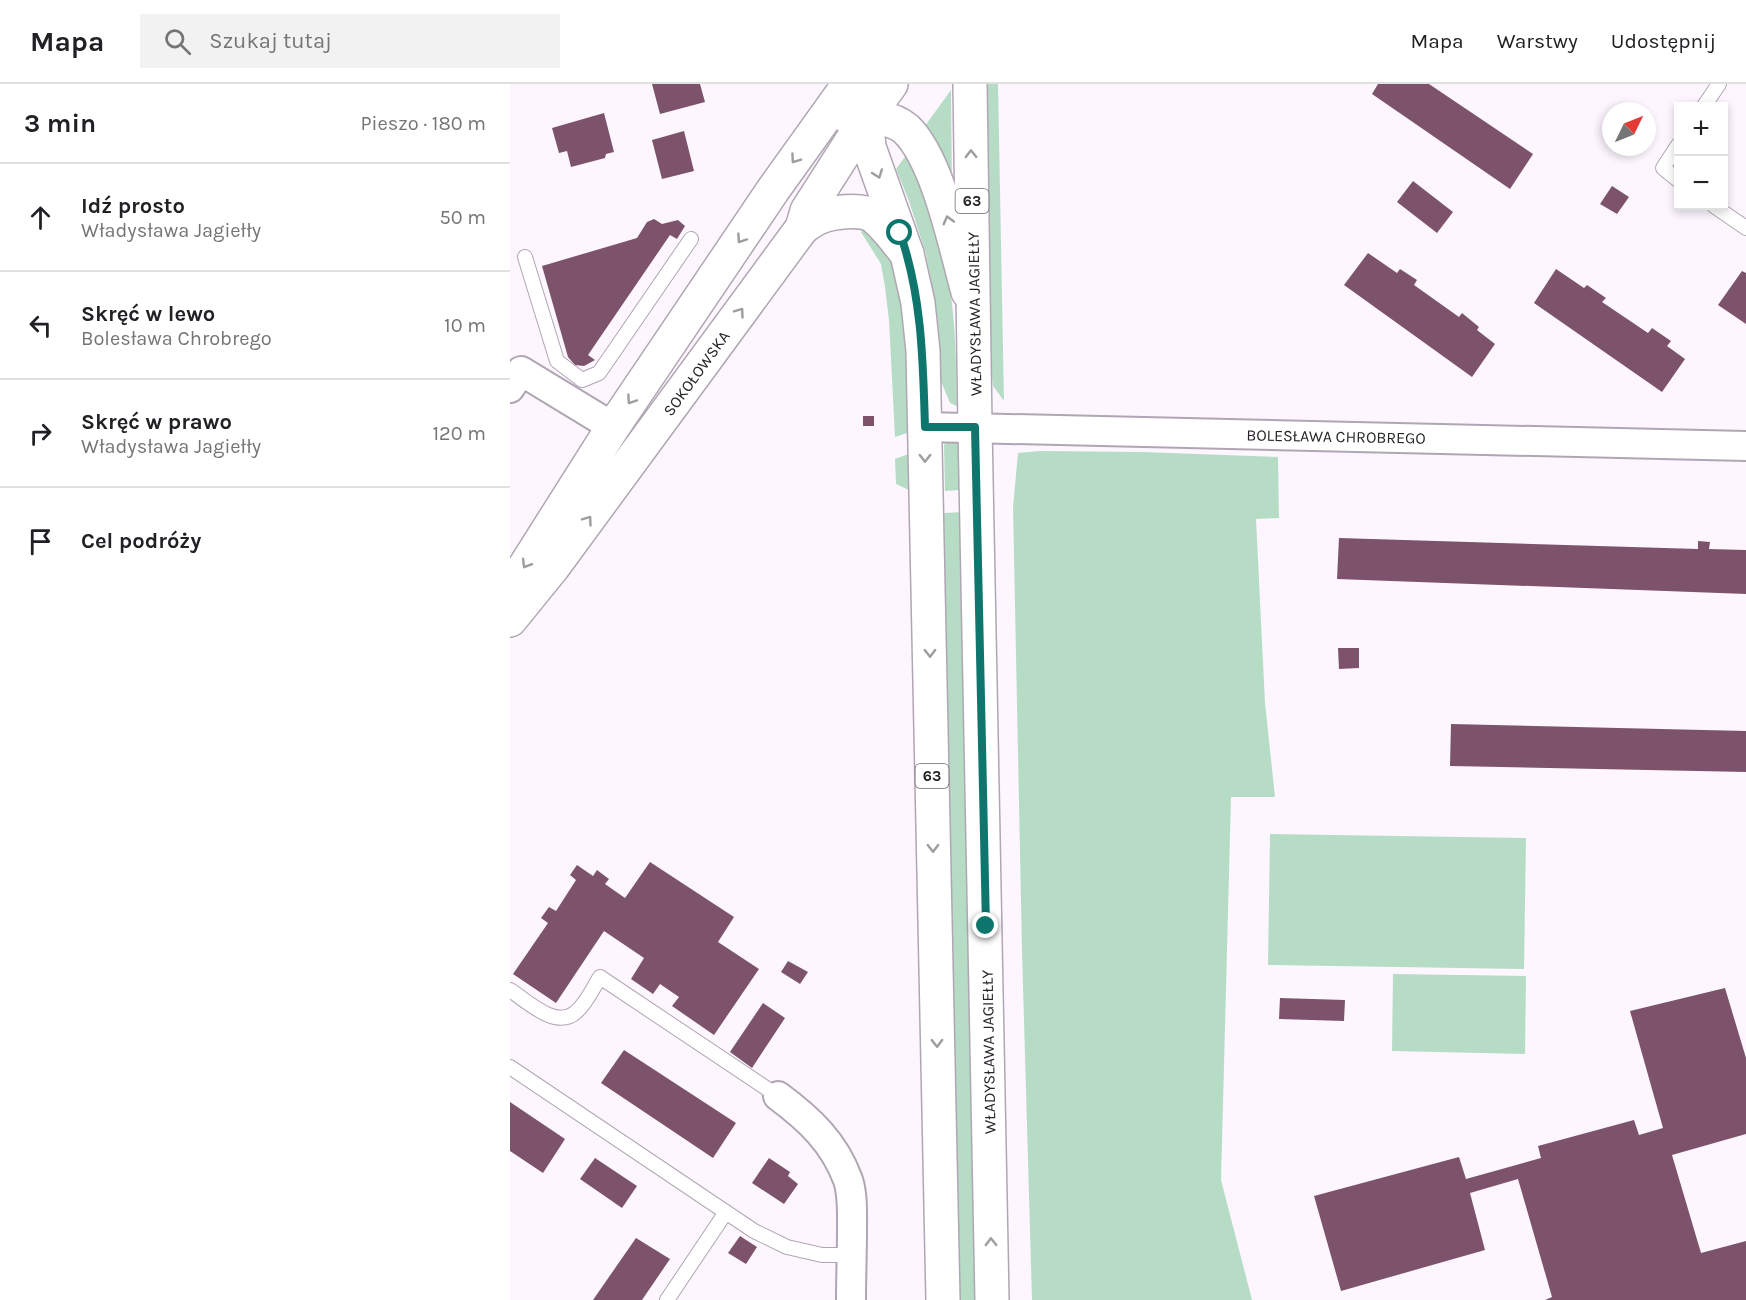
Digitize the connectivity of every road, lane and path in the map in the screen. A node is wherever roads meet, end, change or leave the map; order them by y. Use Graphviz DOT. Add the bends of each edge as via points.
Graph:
graph roads {
  1 [pos="849,84"];
  2 [pos="863,84"];
  3 [pos="891,84"];
  4 [pos="970,84"];
  5 [pos="1719,84"];
  6 [pos="1707,102"];
  7 [pos="867,117"];
  8 [pos="817,127"];
  9 [pos="1674,151"];
  10 [pos="1674,177"];
  11 [pos="1720,210"];
  12 [pos="802,228"];
  13 [pos="1746,228"];
  14 [pos="691,239"];
  15 [pos="908,254"];
  16 [pos="525,257"];
  17 [pos="974,317"];
  18 [pos="514,374"];
  19 [pos="566,384"];
  20 [pos="613,427"];
  21 [pos="925,427"];
  22 [pos="975,427"];
  23 [pos="1746,446"];
  24 [pos="510,590"];
  25 [pos="510,620"];
  26 [pos="510,990"];
  27 [pos="510,1067"];
  28 [pos="778,1095"];
  29 [pos="726,1212"];
  30 [pos="852,1255"];
  31 [pos="668,1300"];
  32 [pos="851,1300"];
  33 [pos="943,1300"];
  34 [pos="992,1300"];
  1 -- 8 [label="main road"];
  2 -- 7 [label="main road, 63"];
  3 -- 7 [label="main road, SOKOŁOWSKA"];
  17 -- 4 [label="main road, WŁADYSŁAWA JAGIEŁŁY / 63, one-way"];
  5 -- 6 [label="lane"];
  7 -- 8 [label="main road" via="850,116"];
  7 -- 12 [label="main road, SOKOŁOWSKA" via="807,211"];
  7 -- 15 [label="main road, 63, one-way" via="869,147"];
  17 -- 7 [label="main road, one-way" via="945,210 924,153 905,129 887,118"];
  8 -- 20 [label="main road, one-way"];
  9 -- 10 [label="lane" via="1663,168"];
  11 -- 13 [label="lane"];
  12 -- 15 [label="main road" via="835,213 863,213 881,223"];
  25 -- 12 [label="main road, SOKOŁOWSKA, one-way"];
  14 -- 19 [label="lane" via="599,373"];
  15 -- 21 [label="main road, 63" via="923,351"];
  16 -- 19 [label="lane"];
  17 -- 22 [label="main road, WŁADYSŁAWA JAGIEŁŁY / 63"];
  18 -- 19 [label="street"];
  19 -- 20 [label="street"];
  20 -- 24 [label="main road, one-way"];
  21 -- 22 [label="street, BOLESŁAWA CHROBREGO"];
  21 -- 33 [label="main road, 63, one-way"];
  22 -- 23 [label="street, BOLESŁAWA CHROBREGO"];
  34 -- 22 [label="main road, WŁADYSŁAWA JAGIEŁŁY / 63, one-way"];
  26 -- 28 [label="lane" via="550,1017 558,1018 578,1011 600,977"];
  27 -- 29 [label="lane"];
  28 -- 30 [label="street" via="824,1136 837,1157 848,1181 852,1204"];
  29 -- 30 [label="lane" via="788,1247 822,1255"];
  29 -- 31 [label="lane"];
  30 -- 32 [label="street"];
}
